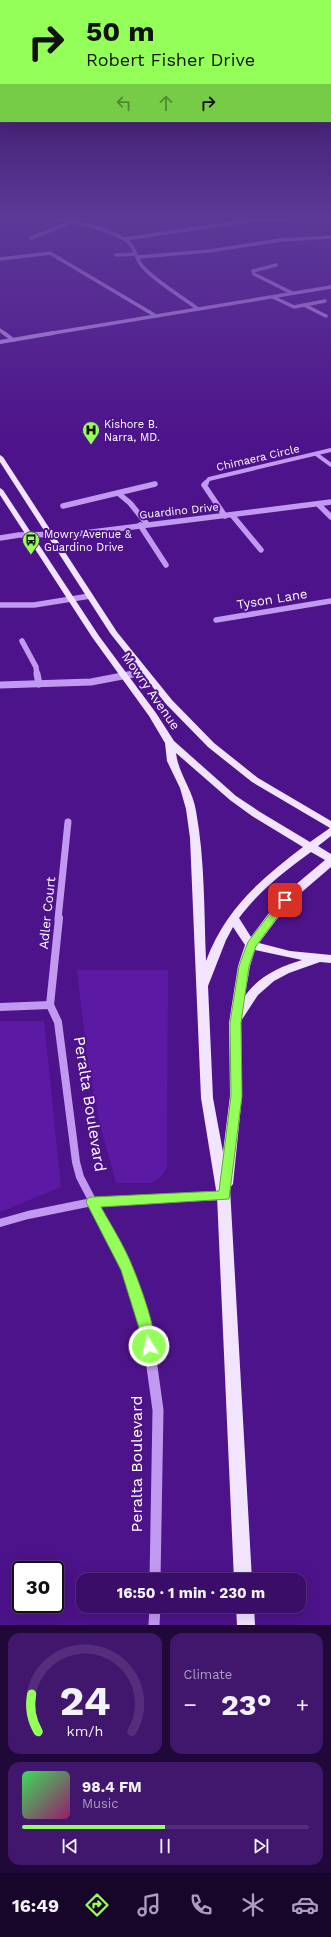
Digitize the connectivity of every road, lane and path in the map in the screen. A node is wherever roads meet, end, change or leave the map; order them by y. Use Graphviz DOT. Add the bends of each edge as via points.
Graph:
graph roads {
  1 [pos="115,292"];
  2 [pos="175,292"];
  3 [pos="288,292"];
  4 [pos="304,292"];
  5 [pos="292,294"];
  6 [pos="273,297"];
  7 [pos="325,301"];
  8 [pos="304,305"];
  9 [pos="198,309"];
  10 [pos="156,316"];
  11 [pos="326,316"];
  12 [pos="0,330"];
  13 [pos="13,340"];
  14 [pos="0,342"];
  15 [pos="331,450"];
  16 [pos="316,454"];
  17 [pos="0,457"];
  18 [pos="331,465"];
  19 [pos="155,484"];
  20 [pos="0,490"];
  21 [pos="118,492"];
  22 [pos="331,502"];
  23 [pos="318,504"];
  24 [pos="63,506"];
  25 [pos="232,515"];
  26 [pos="225,516"];
  27 [pos="331,517"];
  28 [pos="147,524"];
  29 [pos="140,525"];
  30 [pos="52,535"];
  31 [pos="30,536"];
  32 [pos="0,538"];
  33 [pos="0,543"];
  34 [pos="261,550"];
  35 [pos="166,565"];
  36 [pos="90,596"];
  37 [pos="72,599"];
  38 [pos="331,601"];
  39 [pos="0,605"];
  40 [pos="216,620"];
  41 [pos="22,641"];
  42 [pos="144,672"];
  43 [pos="124,677"];
  44 [pos="39,684"];
  45 [pos="0,685"];
  46 [pos="170,743"];
  47 [pos="68,822"];
  48 [pos="331,825"];
  49 [pos="331,831"];
  50 [pos="311,847"];
  51 [pos="331,860"];
  52 [pos="234,918"];
  53 [pos="251,945"];
  54 [pos="318,959"];
  55 [pos="331,959"];
  56 [pos="202,986"];
  57 [pos="50,1006"];
  58 [pos="0,1007"];
  59 [pos="235,1023"];
  60 [pos="224,1196"];
  61 [pos="92,1202"];
  62 [pos="0,1223"];
  63 [pos="155,1573"];
  64 [pos="243,1573"];
  65 [pos="155,1613"];
  66 [pos="245,1613"];
  67 [pos="154,1625"];
  68 [pos="246,1625"];
  1 -- 10 [label="street"];
  2 -- 9 [label="street"];
  3 -- 5 [label="street"];
  4 -- 5 [label="street"];
  5 -- 6 [label="street"];
  6 -- 8 [label="street" via="294,307"];
  6 -- 9 [label="street"];
  7 -- 8 [label="street"];
  8 -- 11 [label="street"];
  9 -- 10 [label="street"];
  10 -- 13 [label="street"];
  12 -- 13 [label="street"];
  13 -- 14 [label="street"];
  15 -- 16 [label="street, Chimaera Circle"];
  16 -- 18 [label="street"];
  16 -- 26 [label="street, Chimaera Circle" via="209,479 204,485"];
  17 -- 30 [label="main road, Mowry Avenue"];
  19 -- 21 [label="street"];
  20 -- 31 [label="main road, Mowry Avenue"];
  21 -- 24 [label="street"];
  21 -- 28 [label="street"];
  22 -- 23 [label="street, Guardino Drive"];
  23 -- 25 [label="street, Guardino Drive"];
  23 -- 27 [label="street"];
  25 -- 26 [label="street, Guardino Drive"];
  25 -- 34 [label="street"];
  26 -- 28 [label="street, Guardino Drive"];
  28 -- 29 [label="street, Guardino Drive"];
  29 -- 30 [label="street, Guardino Drive"];
  29 -- 35 [label="street"];
  30 -- 31 [label="street, Guardino Drive"];
  30 -- 36 [label="main road, Mowry Avenue"];
  31 -- 32 [label="street"];
  31 -- 33 [label="street"];
  31 -- 37 [label="main road, Mowry Avenue"];
  36 -- 37 [label="street"];
  36 -- 42 [label="main road, Mowry Avenue"];
  37 -- 39 [label="street"];
  37 -- 43 [label="main road, Mowry Avenue"];
  38 -- 40 [label="street, Tyson Lane"];
  41 -- 44 [label="street" via="36,666"];
  42 -- 43 [label="street"];
  42 -- 48 [label="main road, Mowry Avenue" via="168,702 211,745 255,780"];
  43 -- 44 [label="street" via="90,682"];
  43 -- 46 [label="main road, Mowry Avenue" via="153,715"];
  44 -- 45 [label="street"];
  46 -- 50 [label="main road, Mowry Avenue" via="233,798"];
  46 -- 56 [label="main road" via="172,761 192,809"];
  47 -- 57 [label="street, Adler Court"];
  49 -- 50 [label="main road"];
  50 -- 51 [label="main road, Mowry Avenue"];
  50 -- 52 [label="main road" via="259,889"];
  51 -- 53 [label="main road" via="285,900"];
  52 -- 53 [label="main road"];
  52 -- 56 [label="main road" via="220,939"];
  53 -- 54 [label="main road"];
  53 -- 59 [label="main road" via="244,966"];
  54 -- 55 [label="main road"];
  54 -- 59 [label="main road" via="286,969 270,978 256,989"];
  56 -- 60 [label="main road" via="207,1098"];
  57 -- 58 [label="street"];
  57 -- 61 [label="street, Peralta Boulevard" via="58,1022 76,1162"];
  59 -- 60 [label="main road" via="236,1096"];
  60 -- 61 [label="street"];
  60 -- 64 [label="main road"];
  61 -- 62 [label="street"];
  61 -- 63 [label="street, Peralta Boulevard" via="127,1269 147,1331 158,1410"];
  65 -- 67 [label="street"];
  66 -- 68 [label="main road"];
}
